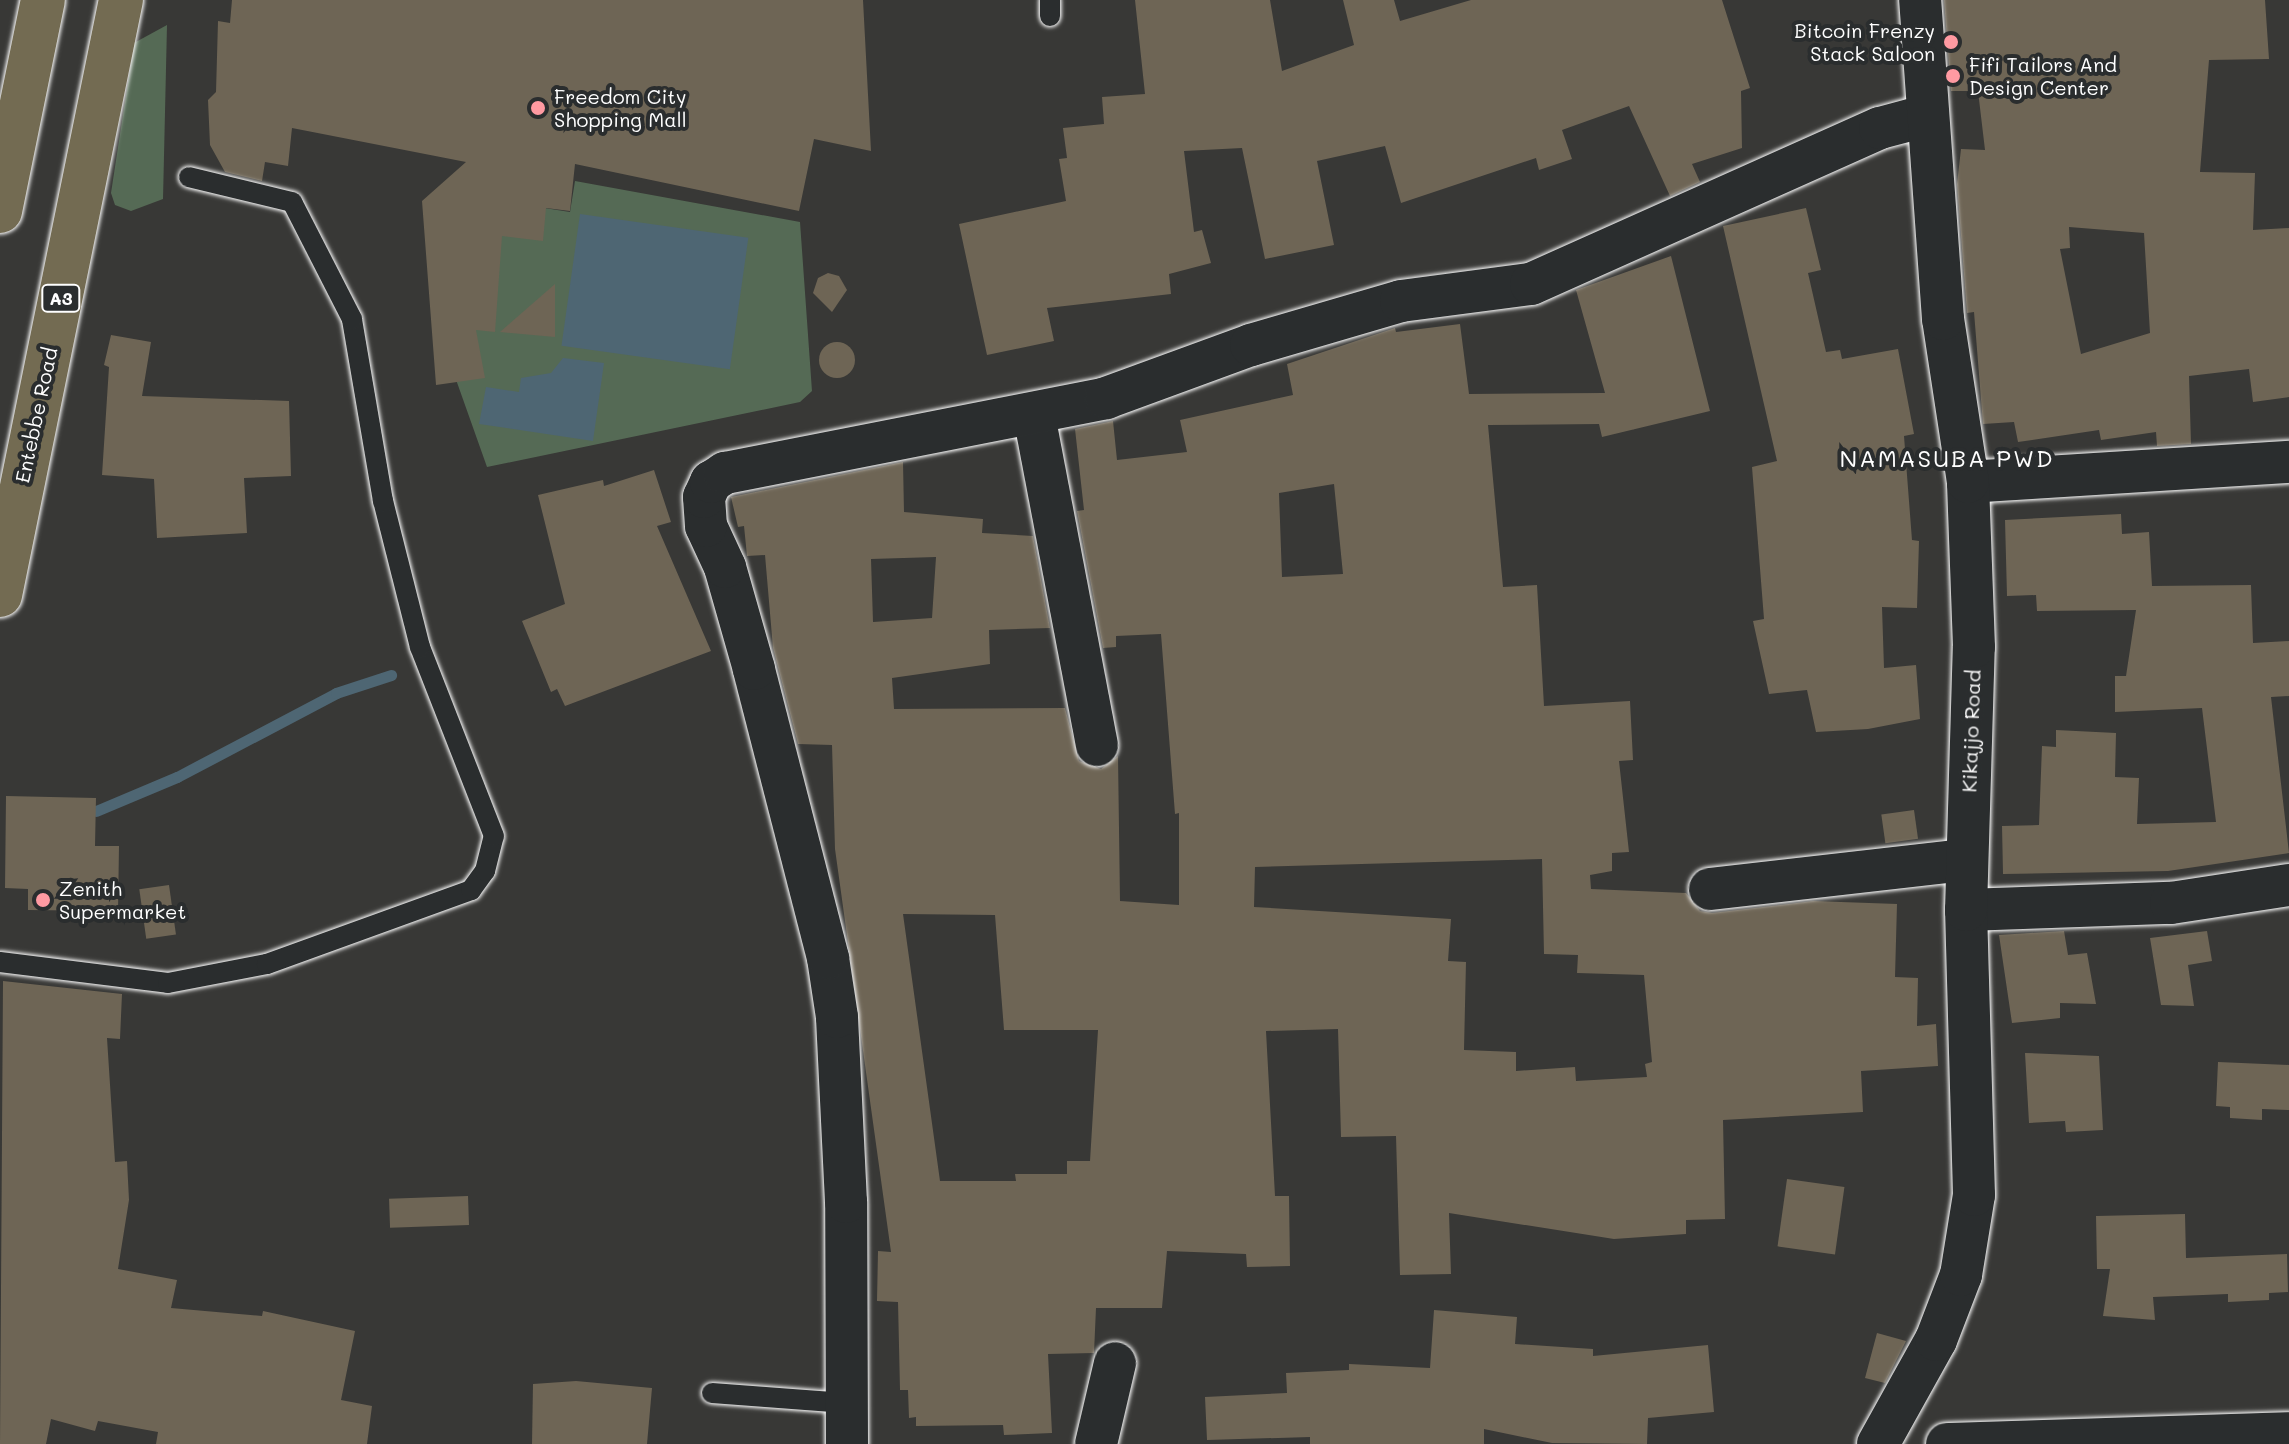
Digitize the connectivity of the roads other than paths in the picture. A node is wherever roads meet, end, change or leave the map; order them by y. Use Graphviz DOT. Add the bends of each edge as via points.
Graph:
graph roads {
  1 [pos="43,0"];
  2 [pos="121,0"];
  3 [pos="1920,0"];
  4 [pos="1925,116"];
  5 [pos="189,177"];
  6 [pos="0,211"];
  7 [pos="1034,415"];
  8 [pos="2289,462"];
  9 [pos="1968,482"];
  10 [pos="0,595"];
  11 [pos="1097,745"];
  12 [pos="1966,860"];
  13 [pos="2289,885"];
  14 [pos="1710,889"];
  15 [pos="1966,910"];
  16 [pos="0,962"];
  17 [pos="1115,1363"];
  18 [pos="712,1393"];
  19 [pos="846,1403"];
  20 [pos="2289,1433"];
  21 [pos="847,1444"];
  22 [pos="1096,1444"];
  23 [pos="1878,1444"];
  24 [pos="1947,1444"];
  1 -- 6 [label="main road"];
  2 -- 10 [label="main road, Entebbe Road / A3"];
  3 -- 4 [label="street, Kikajjo Road"];
  4 -- 7 [label="street" via="1880,128 1543,280 1496,292 1401,301 1251,345 1106,398"];
  4 -- 9 [label="street, Kikajjo Road" via="1943,319"];
  5 -- 16 [label="lane" via="292,202 352,319 383,501 420,647 494,836 485,871 471,890 267,964 168,983"];
  7 -- 11 [label="street"];
  7 -- 19 [label="street" via="725,473 711,482 704,497 706,526 725,567 754,669 828,958 843,1096"];
  8 -- 9 [label="street"];
  9 -- 12 [label="street, Kikajjo Road" via="1974,647"];
  12 -- 14 [label="street"];
  12 -- 15 [label="street, Kikajjo Road"];
  13 -- 15 [label="street" via="2171,903"];
  15 -- 23 [label="street, Kikajjo Road" via="1974,1195 1966,1248 1936,1340"];
  17 -- 22 [label="street"];
  18 -- 19 [label="lane"];
  19 -- 21 [label="street"];
  20 -- 24 [label="street"];
}
